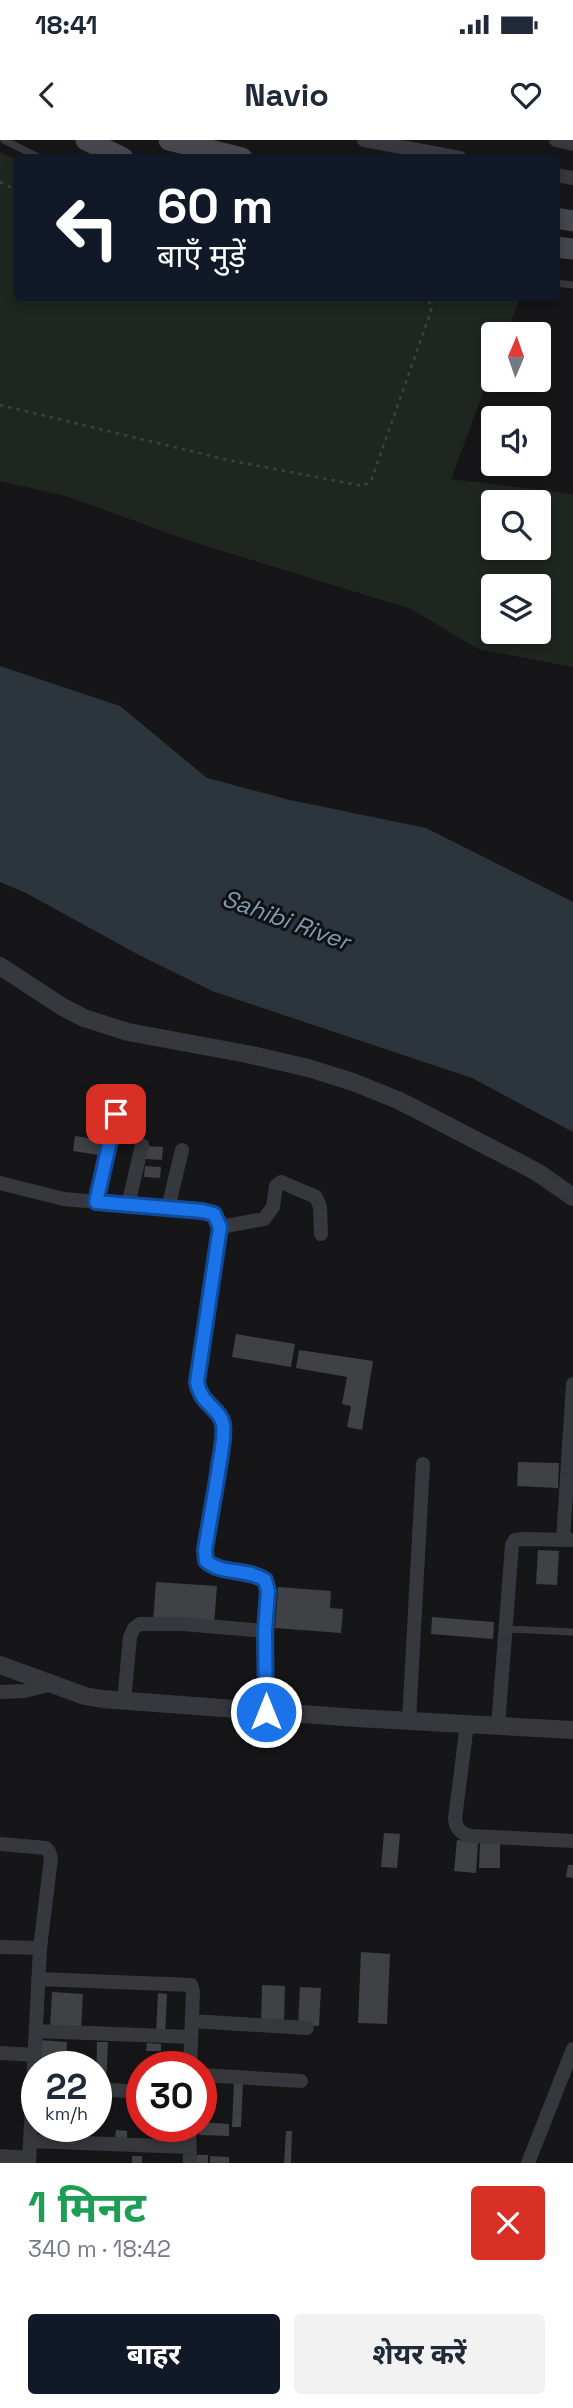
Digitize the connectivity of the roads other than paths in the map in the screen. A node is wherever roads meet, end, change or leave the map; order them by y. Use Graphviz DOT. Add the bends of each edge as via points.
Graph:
graph roads {
  1 [pos="4,140"];
  2 [pos="86,140"];
  3 [pos="169,140"];
  4 [pos="365,140"];
  5 [pos="32,154"];
  6 [pos="115,154"];
  7 [pos="226,154"];
  8 [pos="439,154"];
  9 [pos="0,966"];
  10 [pos="116,1114"];
  11 [pos="142,1145"];
  12 [pos="182,1150"];
  13 [pos="0,1183"];
  14 [pos="573,1197"];
  15 [pos="96,1202"];
  16 [pos="128,1205"];
  17 [pos="168,1208"];
  18 [pos="220,1227"];
  19 [pos="321,1234"];
  20 [pos="573,1384"];
  21 [pos="423,1464"];
  22 [pos="568,1540"];
  23 [pos="505,1629"];
  24 [pos="265,1631"];
  25 [pos="573,1632"];
  26 [pos="0,1665"];
  27 [pos="53,1685"];
  28 [pos="0,1692"];
  29 [pos="124,1701"];
  30 [pos="266,1712"];
  31 [pos="409,1721"];
  32 [pos="467,1724"];
  33 [pos="498,1726"];
  34 [pos="573,1730"];
  35 [pos="573,1841"];
  36 [pos="0,1844"];
  37 [pos="0,1947"];
  38 [pos="40,1948"];
  39 [pos="38,1979"];
  40 [pos="192,2021"];
  41 [pos="307,2028"];
  42 [pos="36,2031"];
  43 [pos="191,2037"];
  44 [pos="573,2049"];
  45 [pos="34,2051"];
  46 [pos="191,2051"];
  47 [pos="0,2053"];
  48 [pos="21,2054"];
  49 [pos="217,2076"];
  50 [pos="301,2081"];
  51 [pos="30,2142"];
  52 [pos="56,2142"];
  53 [pos="189,2142"];
  54 [pos="189,2147"];
  55 [pos="0,2156"];
  56 [pos="29,2160"];
  57 [pos="190,2163"];
  58 [pos="528,2163"];
  1 -- 5 [label="lane"];
  2 -- 6 [label="main road"];
  3 -- 7 [label="main road"];
  4 -- 8 [label="street"];
  9 -- 14 [label="street" via="84,1018 354,1082 537,1172"];
  10 -- 15 [label="street"];
  11 -- 16 [label="street"];
  12 -- 17 [label="street"];
  13 -- 15 [label="street"];
  15 -- 16 [label="street"];
  16 -- 17 [label="street"];
  17 -- 18 [label="street" via="214,1214"];
  18 -- 19 [label="street" via="264,1219 281,1182 316,1196"];
  18 -- 24 [label="street" via="197,1382 199,1394 223,1424 206,1561 214,1567 255,1573 265,1580"];
  20 -- 22 [label="street"];
  21 -- 31 [label="street"];
  22 -- 23 [label="street" via="515,1540"];
  23 -- 25 [label="lane"];
  23 -- 33 [label="street"];
  24 -- 29 [label="street" via="140,1624 130,1637"];
  24 -- 30 [label="street"];
  26 -- 27 [label="street"];
  27 -- 28 [label="street"];
  27 -- 29 [label="street" via="85,1696"];
  29 -- 30 [label="street"];
  30 -- 31 [label="street"];
  31 -- 32 [label="street"];
  32 -- 33 [label="street"];
  32 -- 35 [label="street" via="455,1819 459,1830 472,1836"];
  33 -- 34 [label="street"];
  36 -- 38 [label="street" via="50,1852"];
  37 -- 38 [label="street"];
  38 -- 39 [label="street"];
  39 -- 40 [label="street" via="186,1983 193,1988"];
  39 -- 42 [label="street"];
  40 -- 41 [label="street"];
  40 -- 43 [label="street"];
  42 -- 43 [label="street"];
  42 -- 45 [label="street"];
  43 -- 46 [label="street"];
  44 -- 58 [label="street"];
  47 -- 48 [label="street"];
  49 -- 50 [label="street"];
  51 -- 56 [label="street"];
  52 -- 54 [label="street"];
  53 -- 54 [label="street"];
  54 -- 57 [label="street"];
  55 -- 56 [label="street"];
}
